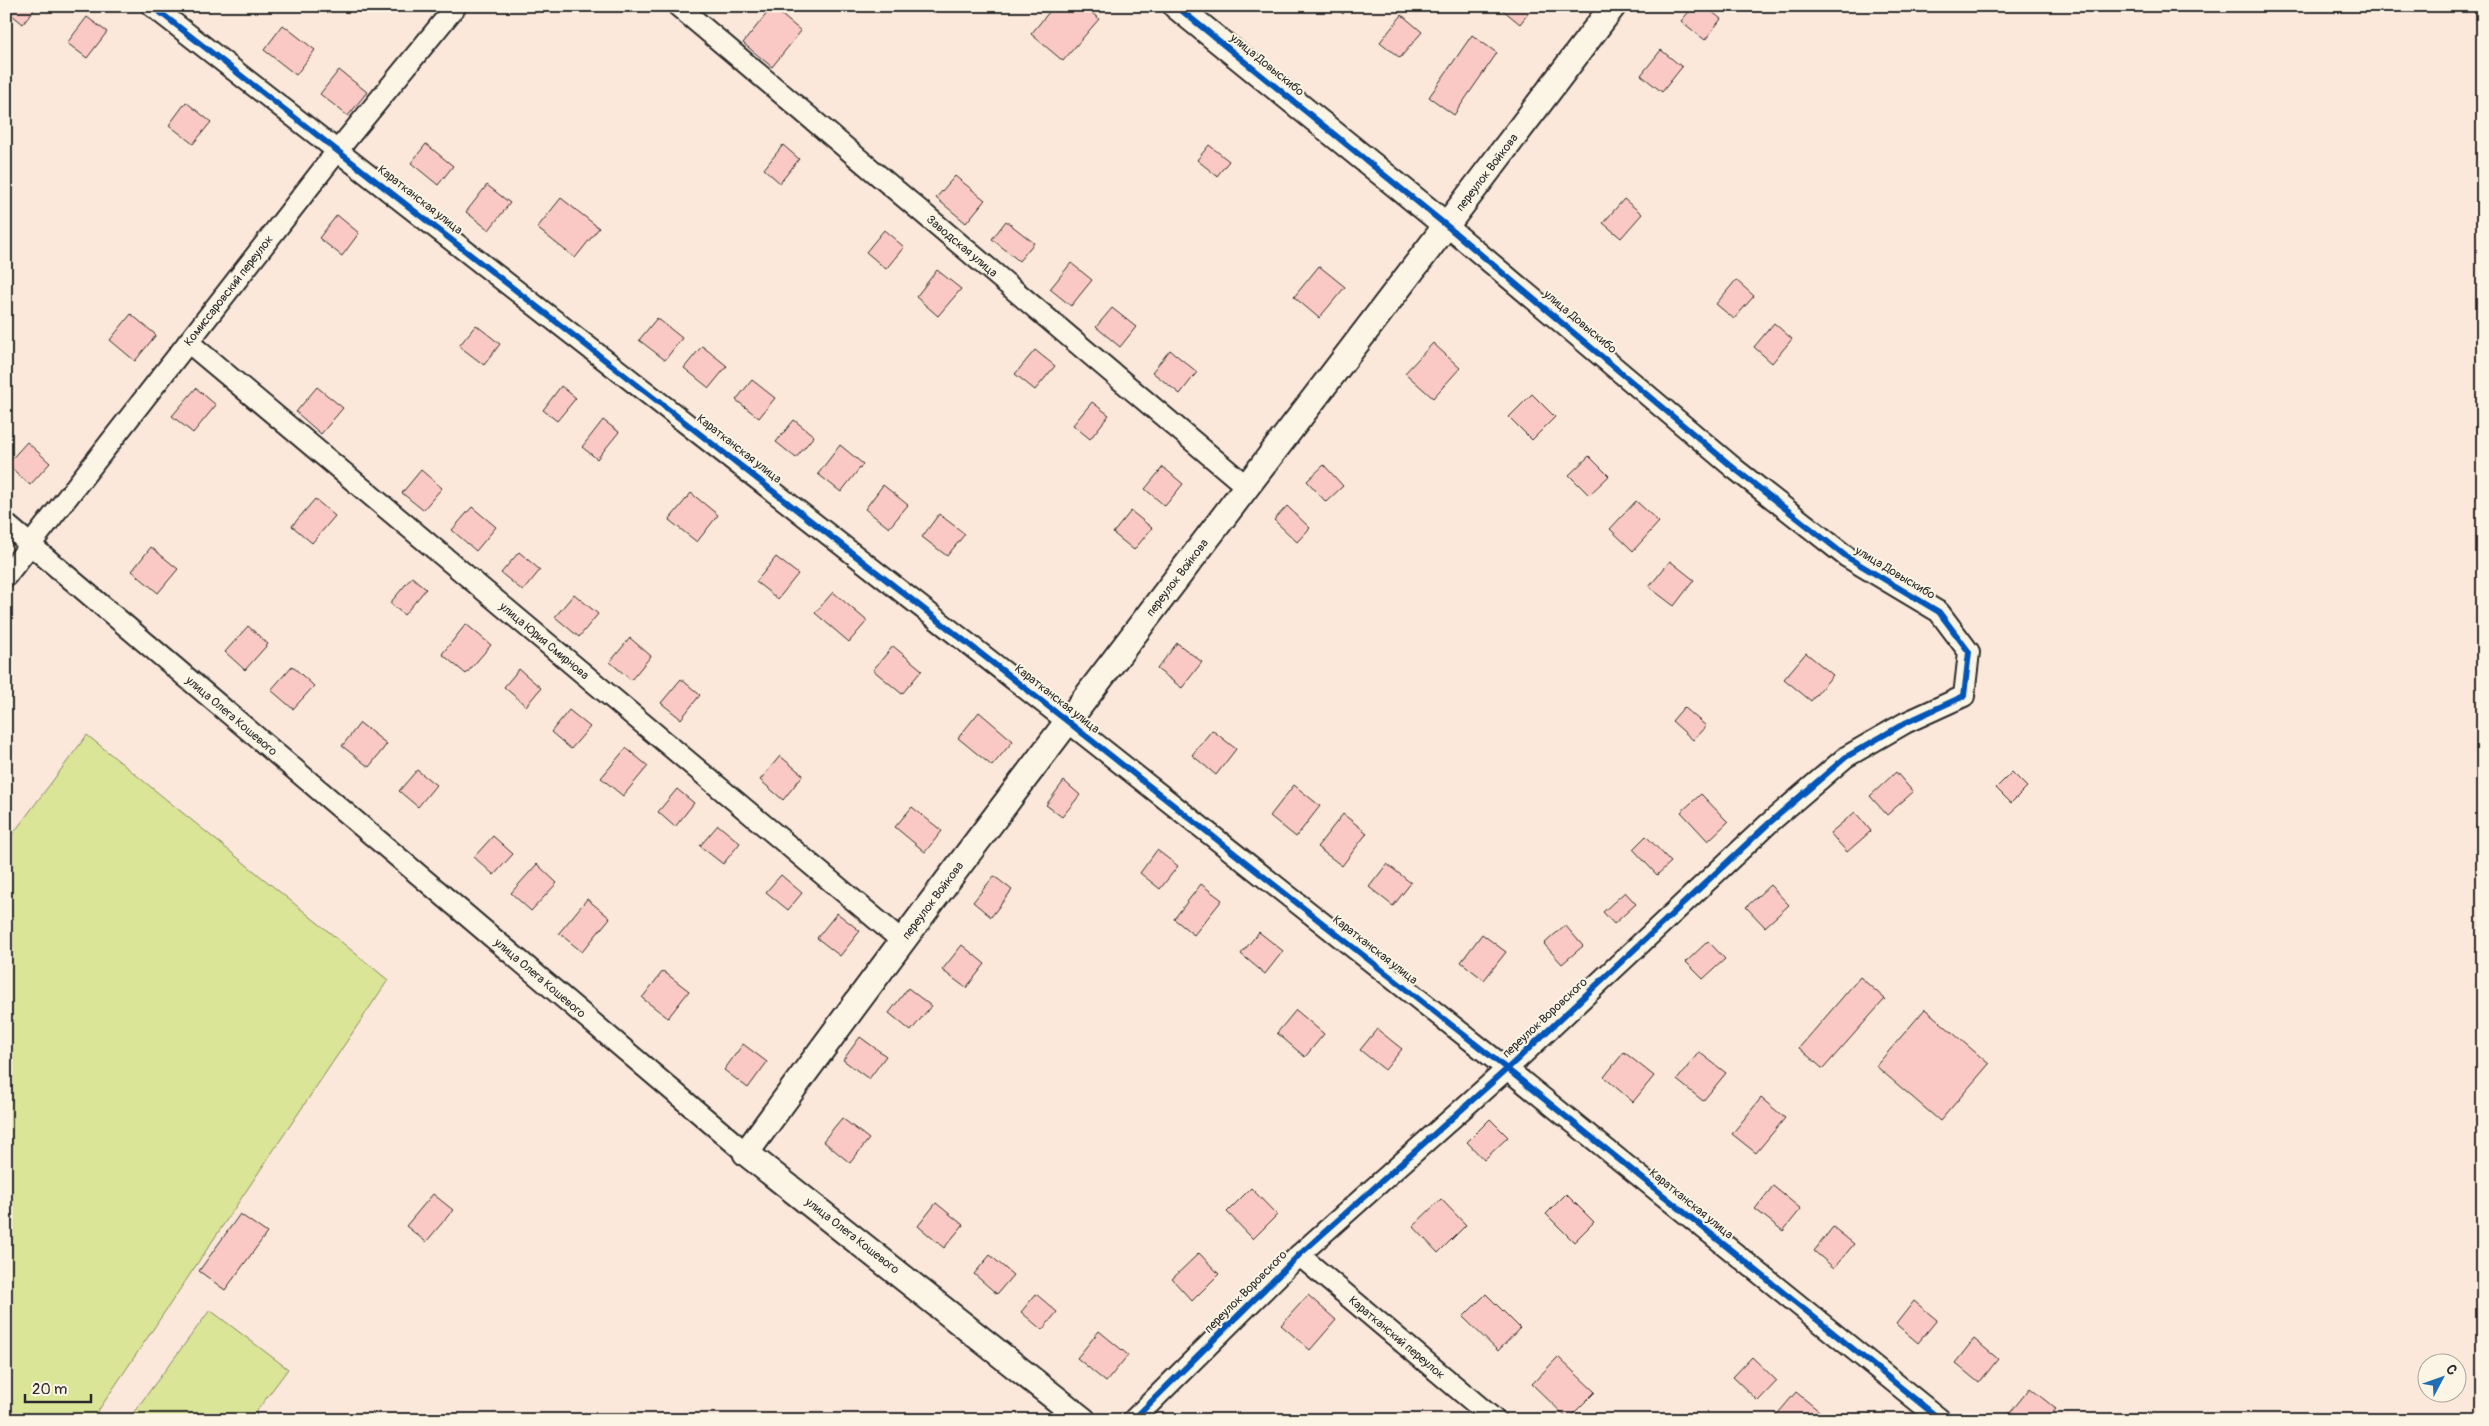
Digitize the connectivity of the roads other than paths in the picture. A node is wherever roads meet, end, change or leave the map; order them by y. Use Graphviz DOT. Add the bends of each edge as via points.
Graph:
graph roads {
  1 [pos="152,6"];
  2 [pos="456,6"];
  3 [pos="678,6"];
  4 [pos="1176,6"];
  5 [pos="1613,6"];
  6 [pos="338,150"];
  7 [pos="1447,226"];
  8 [pos="188,342"];
  9 [pos="1246,486"];
  10 [pos="6,524"];
  11 [pos="30,546"];
  12 [pos="6,576"];
  13 [pos="1968,652"];
  14 [pos="1067,721"];
  15 [pos="901,940"];
  16 [pos="1507,1069"];
  17 [pos="746,1153"];
  18 [pos="1298,1255"];
  19 [pos="1083,1420"];
  20 [pos="1133,1420"];
  21 [pos="1495,1420"];
  22 [pos="1941,1420"];
  1 -- 6 [label="street, Каратканская улица"];
  2 -- 6 [label="street, Комиссаровский переулок"];
  3 -- 9 [label="street, Заводская улица"];
  4 -- 7 [label="street, улица Довыскибо"];
  5 -- 7 [label="street, переулок Войкова"];
  6 -- 8 [label="street, Комиссаровский переулок"];
  6 -- 14 [label="street, Каратканская улица"];
  7 -- 9 [label="street, переулок Войкова"];
  7 -- 13 [label="street, улица Довыскибо" via="1735,469 1848,557 1939,612"];
  8 -- 11 [label="street, Комиссаровский переулок"];
  8 -- 15 [label="street, улица Юрия Смирнова"];
  9 -- 14 [label="street, переулок Войкова"];
  10 -- 11 [label="street, улица Олега Кошевого"];
  11 -- 12 [label="street, Комиссаровский переулок"];
  11 -- 17 [label="street, улица Олега Кошевого"];
  13 -- 16 [label="street, переулок Воровского" via="1964,696 1906,723 1846,757 1768,824"];
  14 -- 15 [label="street, переулок Войкова"];
  14 -- 16 [label="street, Каратканская улица"];
  15 -- 17 [label="street, переулок Войкова"];
  16 -- 18 [label="street, переулок Воровского"];
  16 -- 22 [label="street, Каратканская улица"];
  17 -- 19 [label="street, улица Олега Кошевого"];
  18 -- 20 [label="street, переулок Воровского"];
  18 -- 21 [label="street, Каратканский переулок"];
}
